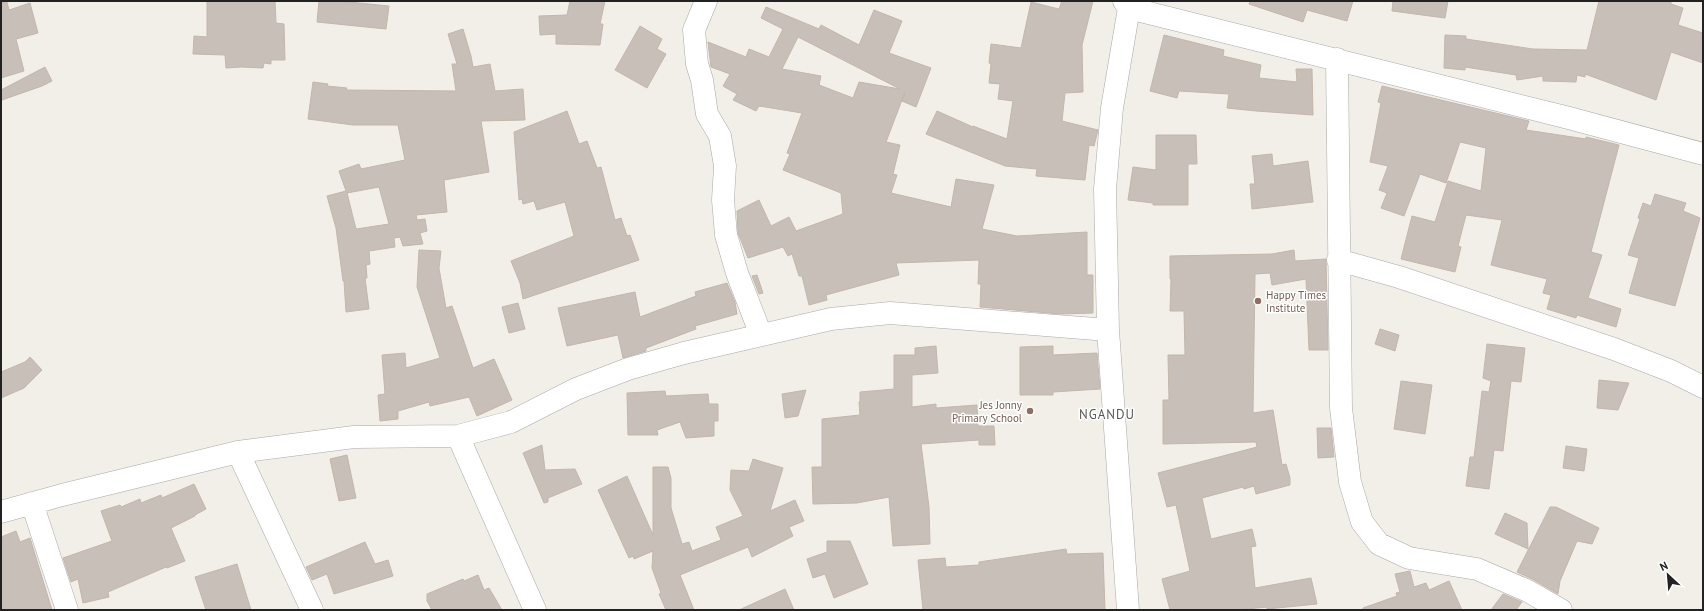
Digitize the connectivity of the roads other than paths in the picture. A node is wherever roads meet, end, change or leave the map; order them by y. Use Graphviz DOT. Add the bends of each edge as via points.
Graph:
graph roads {
  1 [pos="706,1"];
  2 [pos="1127,4"];
  3 [pos="1337,59"];
  4 [pos="1703,154"];
  5 [pos="1338,260"];
  6 [pos="1108,330"];
  7 [pos="761,335"];
  8 [pos="1703,387"];
  9 [pos="458,436"];
  10 [pos="238,452"];
  11 [pos="32,503"];
  12 [pos="1,512"];
  13 [pos="67,610"];
  14 [pos="312,610"];
  15 [pos="535,610"];
  16 [pos="1128,610"];
  17 [pos="1561,610"];
  1 -- 7 [label="street" via="694,30 697,64 707,114 720,136 725,166 723,200 726,235 737,273"];
  2 -- 3 [label="street"];
  2 -- 6 [label="street" via="1112,108 1105,189"];
  3 -- 4 [label="street"];
  3 -- 5 [label="street"];
  5 -- 8 [label="street" via="1399,277 1614,349 1671,371"];
  5 -- 17 [label="street" via="1341,408 1350,482 1362,522 1379,544 1409,558 1477,569 1528,591"];
  6 -- 7 [label="street" via="890,313 831,319"];
  6 -- 16 [label="street"];
  7 -- 9 [label="street" via="628,369 576,390 511,422"];
  9 -- 10 [label="street" via="354,436"];
  9 -- 15 [label="street"];
  10 -- 11 [label="street"];
  10 -- 14 [label="street"];
  11 -- 12 [label="street"];
  11 -- 13 [label="street"];
}
